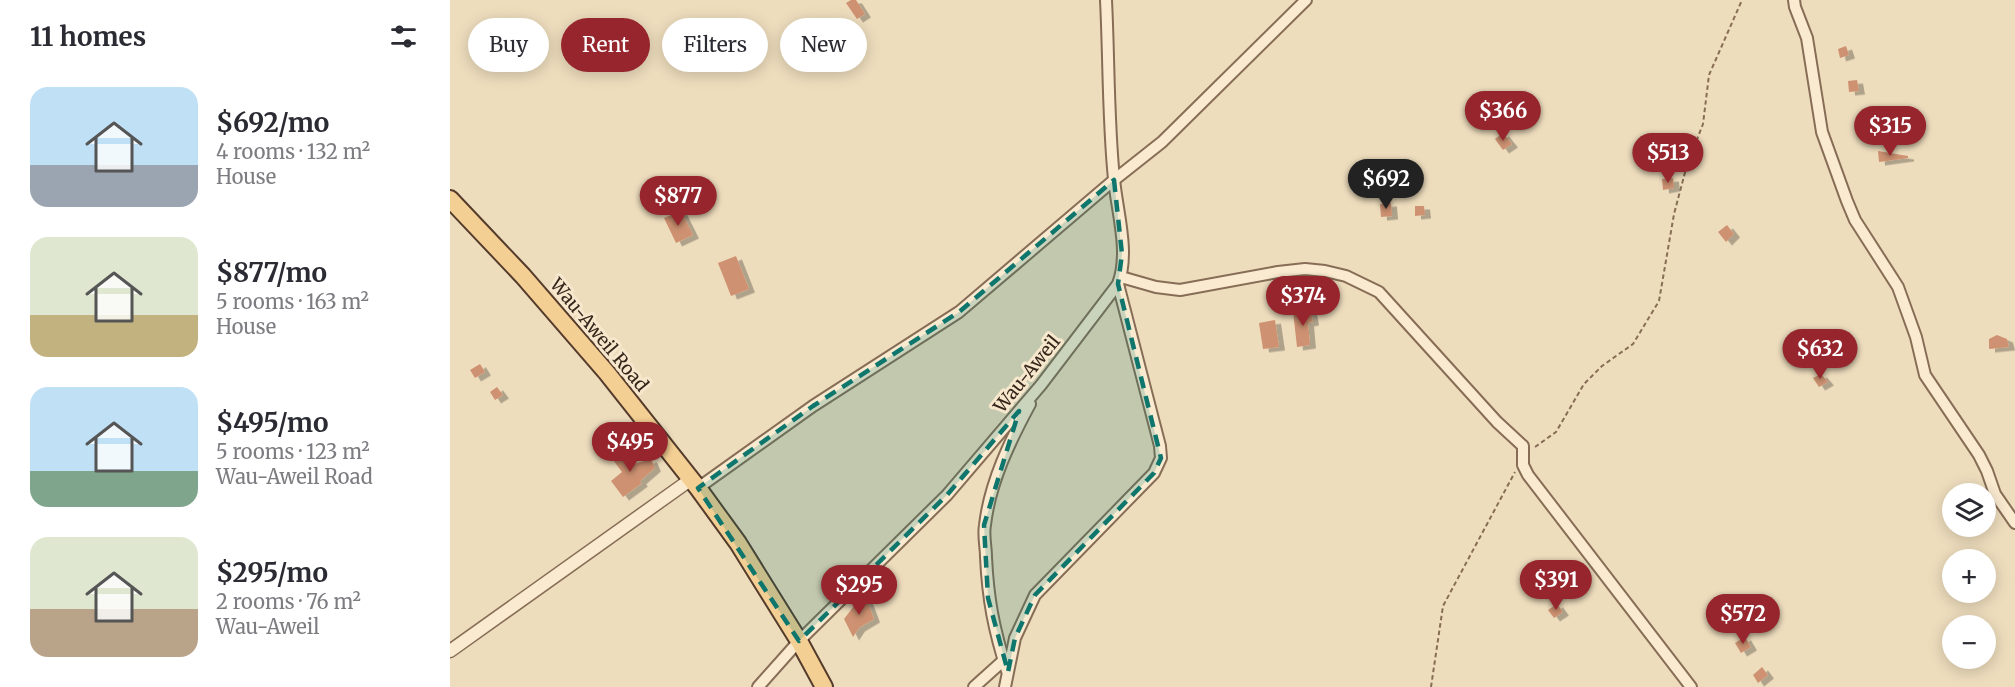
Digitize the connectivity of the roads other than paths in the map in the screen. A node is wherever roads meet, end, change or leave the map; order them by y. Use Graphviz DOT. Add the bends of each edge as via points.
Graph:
graph roads {
  1 [pos="1106,0"];
  2 [pos="1306,0"];
  3 [pos="1794,0"];
  4 [pos="1114,180"];
  5 [pos="450,199"];
  6 [pos="1119,281"];
  7 [pos="1041,385"];
  8 [pos="694,484"];
  9 [pos="2015,523"];
  10 [pos="799,641"];
  11 [pos="450,651"];
  12 [pos="1004,660"];
  13 [pos="1008,672"];
  14 [pos="758,687"];
  15 [pos="824,687"];
  16 [pos="974,687"];
  17 [pos="1005,687"];
  18 [pos="1691,687"];
  1 -- 4 [label="street"];
  2 -- 4 [label="street" via="1162,142"];
  3 -- 9 [label="street" via="1808,38 1822,132 1847,201 1898,287 1925,375 1979,455 1995,494"];
  4 -- 6 [label="street" via="1121,235"];
  4 -- 8 [label="street" via="959,312"];
  5 -- 8 [label="main road, Wau-Aweil Road" via="607,373"];
  6 -- 7 [label="street, Wau-Aweil"];
  6 -- 13 [label="street" via="1161,458 1154,473 1035,595 1015,638"];
  6 -- 18 [label="street" via="1180,290 1305,269 1346,276 1379,292 1523,446 1523,465 1528,475"];
  7 -- 10 [label="street, Wau-Aweil" via="947,495"];
  7 -- 12 [label="street" via="1010,442 984,525 988,598"];
  8 -- 10 [label="main road, Wau-Aweil Road" via="738,543"];
  8 -- 11 [label="street"];
  10 -- 14 [label="street, Wau-Aweil"];
  10 -- 15 [label="main road, Wau-Aweil Road"];
  12 -- 13 [label="street"];
  12 -- 16 [label="street"];
  13 -- 17 [label="street"];
}
